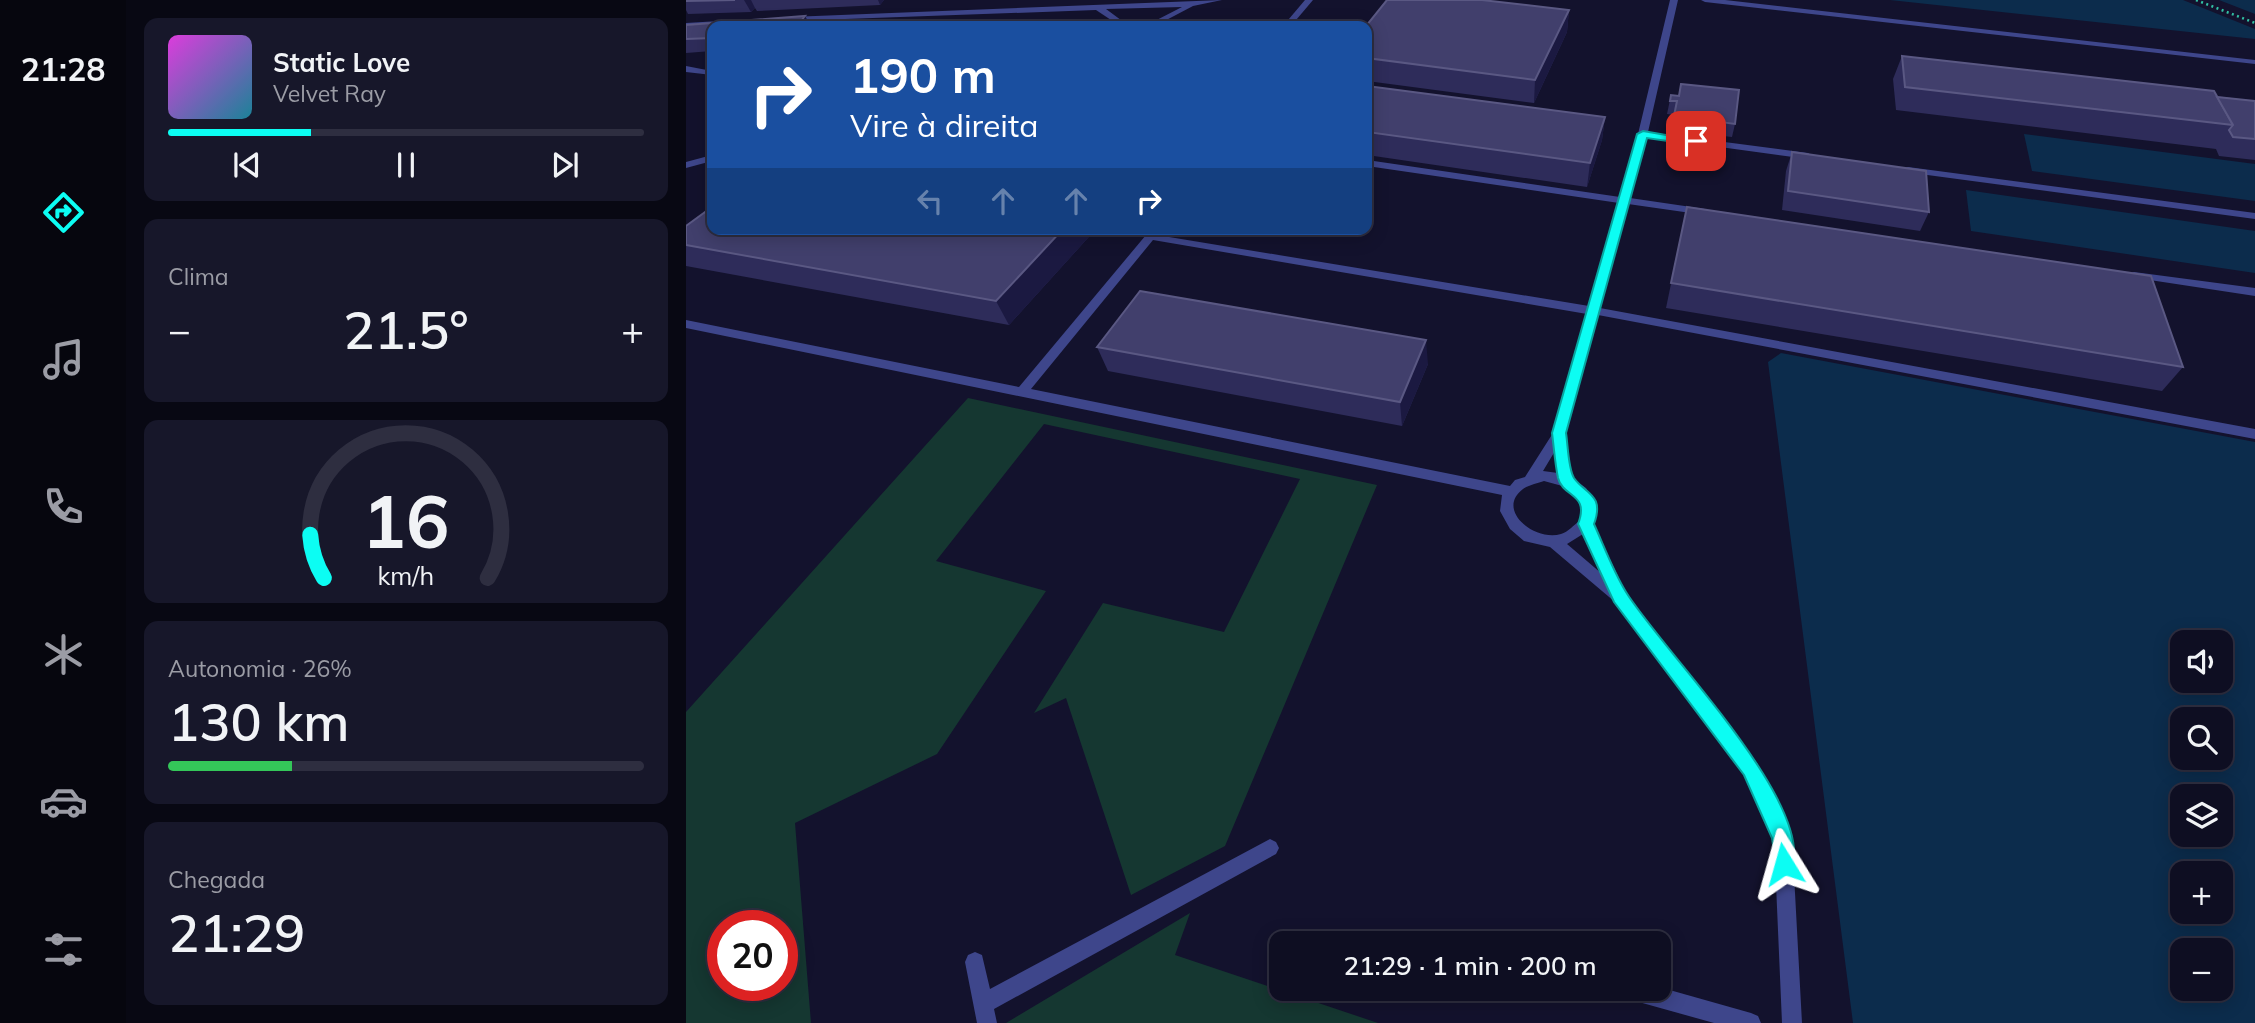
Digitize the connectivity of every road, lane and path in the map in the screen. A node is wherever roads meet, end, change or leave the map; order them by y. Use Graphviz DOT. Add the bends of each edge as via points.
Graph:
graph roads {
  1 [pos="1219,0"];
  2 [pos="1309,0"];
  3 [pos="1674,0"];
  4 [pos="1705,0"];
  5 [pos="2196,0"];
  6 [pos="1192,4"];
  7 [pos="1097,8"];
  8 [pos="779,19"];
  9 [pos="753,20"];
  10 [pos="740,21"];
  11 [pos="1117,21"];
  12 [pos="1159,21"];
  13 [pos="1291,21"];
  14 [pos="707,23"];
  15 [pos="2255,23"];
  16 [pos="686,25"];
  17 [pos="2255,62"];
  18 [pos="686,69"];
  19 [pos="707,72"];
  20 [pos="1643,134"];
  21 [pos="1820,158"];
  22 [pos="707,159"];
  23 [pos="686,164"];
  24 [pos="1372,164"];
  25 [pos="1901,169"];
  26 [pos="1622,200"];
  27 [pos="1718,214"];
  28 [pos="2255,216"];
  29 [pos="1152,235"];
  30 [pos="1165,235"];
  31 [pos="2117,272"];
  32 [pos="2255,292"];
  33 [pos="1594,311"];
  34 [pos="686,324"];
  35 [pos="1022,392"];
  36 [pos="1559,433"];
  37 [pos="2255,433"];
  38 [pos="1532,477"];
  39 [pos="1566,480"];
  40 [pos="1510,491"];
  41 [pos="1586,524"];
  42 [pos="1553,541"];
  43 [pos="1620,597"];
  44 [pos="1270,848"];
  45 [pos="975,962"];
  46 [pos="1659,1001"];
  47 [pos="985,1013"];
  48 [pos="1698,1016"];
  49 [pos="1751,1023"];
  50 [pos="1792,1023"];
  1 -- 6 [label="lane"];
  2 -- 13 [label="lane"];
  3 -- 20 [label="lane"];
  4 -- 17 [label="lane"];
  5 -- 15 [label="path"];
  6 -- 7 [label="lane"];
  6 -- 12 [label="lane"];
  7 -- 8 [label="lane"];
  7 -- 11 [label="lane"];
  9 -- 10 [label="lane"];
  14 -- 16 [label="lane"];
  18 -- 19 [label="lane"];
  20 -- 21 [label="lane"];
  20 -- 26 [label="lane"];
  22 -- 23 [label="lane"];
  24 -- 26 [label="lane"];
  25 -- 28 [label="lane"];
  26 -- 27 [label="lane"];
  26 -- 33 [label="lane"];
  29 -- 35 [label="lane"];
  30 -- 33 [label="lane"];
  31 -- 32 [label="lane"];
  33 -- 36 [label="lane"];
  33 -- 37 [label="lane"];
  34 -- 35 [label="lane"];
  35 -- 40 [label="lane"];
  36 -- 38 [label="lane"];
  36 -- 39 [label="lane"];
  38 -- 39 [label="lane"];
  38 -- 40 [label="lane"];
  39 -- 41 [label="lane" via="1589,504"];
  40 -- 42 [label="lane" via="1505,510 1517,529"];
  41 -- 42 [label="lane" via="1567,539"];
  41 -- 43 [label="lane"];
  42 -- 43 [label="lane"];
  43 -- 50 [label="lane" via="1751,769 1783,838"];
  44 -- 47 [label="lane"];
  45 -- 47 [label="lane"];
  46 -- 48 [label="lane"];
  48 -- 49 [label="lane"];
}
